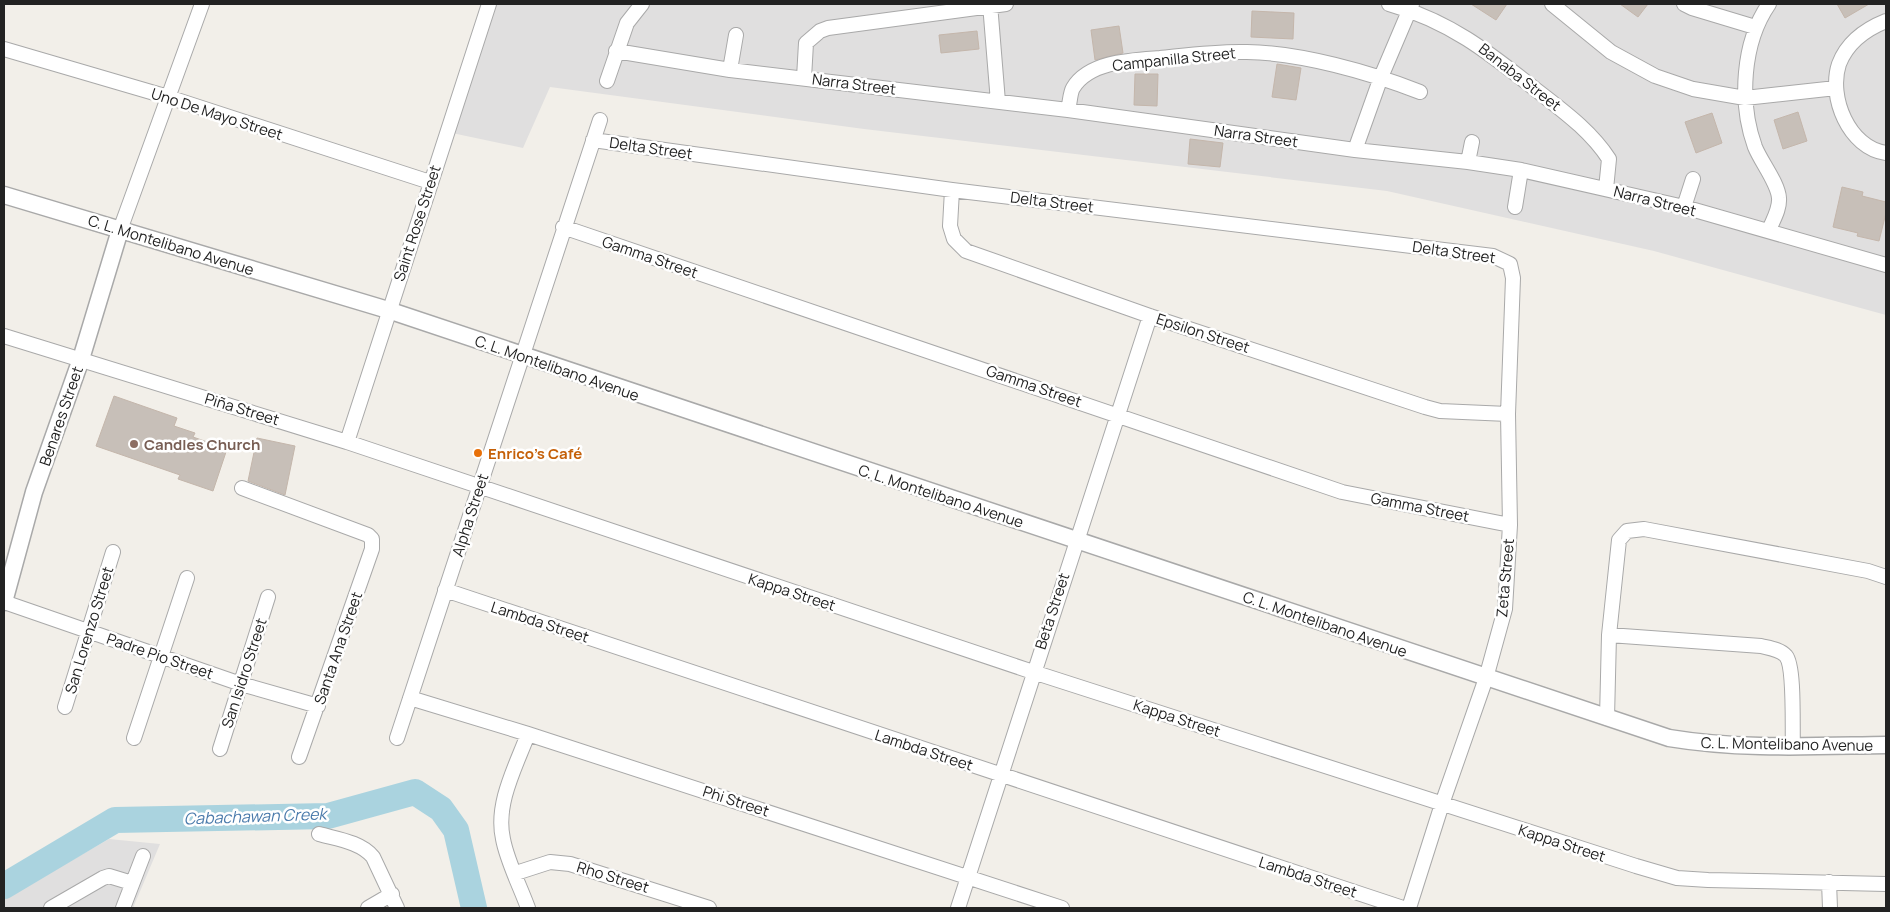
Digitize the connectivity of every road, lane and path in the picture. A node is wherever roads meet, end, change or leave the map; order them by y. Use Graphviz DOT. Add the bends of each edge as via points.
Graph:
graph roads {
  1 [pos="202,4"];
  2 [pos="489,4"];
  3 [pos="642,4"];
  4 [pos="1006,4"];
  5 [pos="1389,4"];
  6 [pos="1552,4"];
  7 [pos="1684,4"];
  8 [pos="1769,4"];
  9 [pos="990,5"];
  10 [pos="1411,7"];
  11 [pos="1886,22"];
  12 [pos="1755,27"];
  13 [pos="736,35"];
  14 [pos="4,49"];
  15 [pos="616,51"];
  16 [pos="730,70"];
  17 [pos="1381,77"];
  18 [pos="804,78"];
  19 [pos="607,81"];
  20 [pos="1836,88"];
  21 [pos="1420,92"];
  22 [pos="168,97"];
  23 [pos="1745,98"];
  24 [pos="998,102"];
  25 [pos="1068,110"];
  26 [pos="600,120"];
  27 [pos="593,140"];
  28 [pos="1472,142"];
  29 [pos="1355,150"];
  30 [pos="1886,154"];
  31 [pos="1468,162"];
  32 [pos="1521,170"];
  33 [pos="1693,179"];
  34 [pos="430,182"];
  35 [pos="1606,189"];
  36 [pos="952,190"];
  37 [pos="4,195"];
  38 [pos="1515,207"];
  39 [pos="1684,207"];
  40 [pos="563,227"];
  41 [pos="120,230"];
  42 [pos="1769,230"];
  43 [pos="1510,264"];
  44 [pos="1886,265"];
  45 [pos="388,310"];
  46 [pos="1150,316"];
  47 [pos="4,336"];
  48 [pos="522,356"];
  49 [pos="82,359"];
  50 [pos="1508,414"];
  51 [pos="1119,415"];
  52 [pos="347,442"];
  53 [pos="242,488"];
  54 [pos="479,488"];
  55 [pos="1510,525"];
  56 [pos="1076,541"];
  57 [pos="113,552"];
  58 [pos="1886,577"];
  59 [pos="187,578"];
  60 [pos="445,590"];
  61 [pos="268,597"];
  62 [pos="4,602"];
  63 [pos="88,632"];
  64 [pos="1609,635"];
  65 [pos="161,657"];
  66 [pos="1033,672"];
  67 [pos="1486,678"];
  68 [pos="241,684"];
  69 [pos="410,698"];
  70 [pos="318,706"];
  71 [pos="65,707"];
  72 [pos="1607,718"];
  73 [pos="528,734"];
  74 [pos="134,738"];
  75 [pos="397,738"];
  76 [pos="1886,746"];
  77 [pos="1792,747"];
  78 [pos="220,749"];
  79 [pos="299,757"];
  80 [pos="1001,776"];
  81 [pos="1442,804"];
  82 [pos="319,834"];
  83 [pos="143,856"];
  84 [pos="516,873"];
  85 [pos="968,876"];
  86 [pos="1829,882"];
  87 [pos="132,883"];
  88 [pos="1886,884"];
  89 [pos="392,894"];
  90 [pos="51,908"];
  91 [pos="123,908"];
  92 [pos="368,908"];
  93 [pos="397,908"];
  94 [pos="528,908"];
  95 [pos="709,908"];
  96 [pos="958,908"];
  97 [pos="1062,908"];
  98 [pos="1403,908"];
  99 [pos="1409,908"];
  100 [pos="1830,908"];
  1 -- 22 [label="street"];
  2 -- 34 [label="street, Saint Rose Street"];
  3 -- 15 [label="street" via="627,23"];
  4 -- 9 [label="street"];
  5 -- 10 [label="street, Banaba Street"];
  6 -- 23 [label="street" via="1611,52 1655,76 1694,89"];
  7 -- 12 [label="street"];
  8 -- 12 [label="street"];
  9 -- 18 [label="street" via="820,31 806,43"];
  9 -- 24 [label="street"];
  10 -- 17 [label="street"];
  10 -- 35 [label="street, Banaba Street" via="1478,44 1583,126 1609,159"];
  11 -- 20 [label="street" via="1870,28 1851,43 1839,64"];
  12 -- 23 [label="street" via="1746,72"];
  13 -- 16 [label="street"];
  14 -- 22 [label="street, Uno De Mayo Street"];
  15 -- 16 [label="street, Narra Street"];
  15 -- 19 [label="street"];
  16 -- 18 [label="street, Narra Street"];
  17 -- 21 [label="street, Campanilla Street"];
  17 -- 25 [label="street, Campanilla Street" via="1300,59 1248,52 1148,59 1092,71 1073,88"];
  17 -- 29 [label="street"];
  18 -- 24 [label="street, Narra Street"];
  20 -- 23 [label="street"];
  20 -- 30 [label="street" via="1844,121 1859,140"];
  22 -- 34 [label="street, Uno De Mayo Street"];
  22 -- 41 [label="street"];
  23 -- 42 [label="street" via="1747,121 1755,147 1780,199"];
  24 -- 25 [label="street, Narra Street"];
  25 -- 29 [label="street, Narra Street"];
  26 -- 27 [label="street, Alpha Street"];
  27 -- 36 [label="street, Delta Street"];
  27 -- 40 [label="street, Alpha Street"];
  28 -- 31 [label="street"];
  29 -- 31 [label="street, Narra Street"];
  31 -- 32 [label="street, Narra Street"];
  32 -- 35 [label="street, Narra Street"];
  32 -- 38 [label="street"];
  33 -- 39 [label="street"];
  34 -- 45 [label="street, Saint Rose Street"];
  35 -- 39 [label="street, Narra Street"];
  36 -- 43 [label="street, Delta Street" via="1493,256"];
  36 -- 46 [label="street, Epsilon Street" via="950,226 954,239 966,251"];
  37 -- 41 [label="street, C. L. Montelibano Avenue"];
  39 -- 42 [label="street, Narra Street"];
  40 -- 48 [label="street, Alpha Street"];
  40 -- 51 [label="street, Gamma Street"];
  41 -- 45 [label="street, C. L. Montelibano Avenue"];
  41 -- 49 [label="street, Benares Street"];
  42 -- 44 [label="street, Narra Street"];
  43 -- 50 [label="street, Zeta Street" via="1513,278"];
  45 -- 48 [label="street, C. L. Montelibano Avenue"];
  45 -- 52 [label="street, Saint Rose Street"];
  46 -- 50 [label="street, Epsilon Street" via="1424,408"];
  46 -- 51 [label="street, Beta Street"];
  47 -- 49 [label="street, Piña Street"];
  48 -- 54 [label="street, Alpha Street"];
  48 -- 56 [label="street, C. L. Montelibano Avenue"];
  49 -- 52 [label="street, Piña Street"];
  49 -- 62 [label="street, Benares Street" via="34,492"];
  50 -- 55 [label="street, Zeta Street"];
  51 -- 55 [label="street, Gamma Street" via="1342,492"];
  51 -- 56 [label="street, Beta Street"];
  52 -- 54 [label="street, Piña Street"];
  53 -- 70 [label="street, Santa Ana Street" via="372,539 372,549"];
  54 -- 60 [label="street, Alpha Street"];
  54 -- 66 [label="street, Kappa Street"];
  55 -- 67 [label="street, Zeta Street" via="1505,609"];
  56 -- 66 [label="street, Beta Street"];
  56 -- 67 [label="street, C. L. Montelibano Avenue"];
  57 -- 63 [label="street, San Lorenzo Street"];
  58 -- 64 [label="street" via="1868,570 1644,529 1627,531 1619,540"];
  59 -- 65 [label="street"];
  60 -- 69 [label="street, Alpha Street"];
  60 -- 80 [label="street, Lambda Street"];
  61 -- 68 [label="street, San Isidro Street"];
  62 -- 63 [label="street, Padre Pio Street"];
  63 -- 65 [label="street, Padre Pio Street"];
  63 -- 71 [label="street, San Lorenzo Street"];
  64 -- 72 [label="street"];
  64 -- 77 [label="street" via="1779,650 1787,657 1791,669"];
  65 -- 68 [label="street, Padre Pio Street"];
  65 -- 74 [label="street"];
  66 -- 80 [label="street, Beta Street"];
  66 -- 81 [label="street, Kappa Street"];
  67 -- 72 [label="street, C. L. Montelibano Avenue"];
  67 -- 81 [label="street, Zeta Street"];
  68 -- 70 [label="street, Padre Pio Street"];
  68 -- 78 [label="street, San Isidro Street"];
  69 -- 73 [label="street, Phi Street"];
  69 -- 75 [label="street, Alpha Street"];
  70 -- 79 [label="street, Santa Ana Street"];
  72 -- 77 [label="street, C. L. Montelibano Avenue" via="1670,738 1695,742"];
  73 -- 84 [label="street" via="504,802 501,820 503,839"];
  73 -- 85 [label="street, Phi Street"];
  76 -- 77 [label="street, C. L. Montelibano Avenue"];
  80 -- 85 [label="street, Beta Street"];
  80 -- 98 [label="street, Lambda Street"];
  81 -- 86 [label="street, Kappa Street" via="1677,878"];
  81 -- 99 [label="street, Zeta Street"];
  82 -- 89 [label="street" via="368,851"];
  83 -- 87 [label="street"];
  84 -- 94 [label="street"];
  84 -- 95 [label="street, Rho Street" via="550,862 570,864"];
  85 -- 96 [label="street, Beta Street"];
  85 -- 97 [label="street, Phi Street"];
  86 -- 88 [label="street, Kappa Street"];
  86 -- 100 [label="street"];
  87 -- 90 [label="street" via="109,876"];
  87 -- 91 [label="street"];
  89 -- 92 [label="street"];
  89 -- 93 [label="street"];
}
